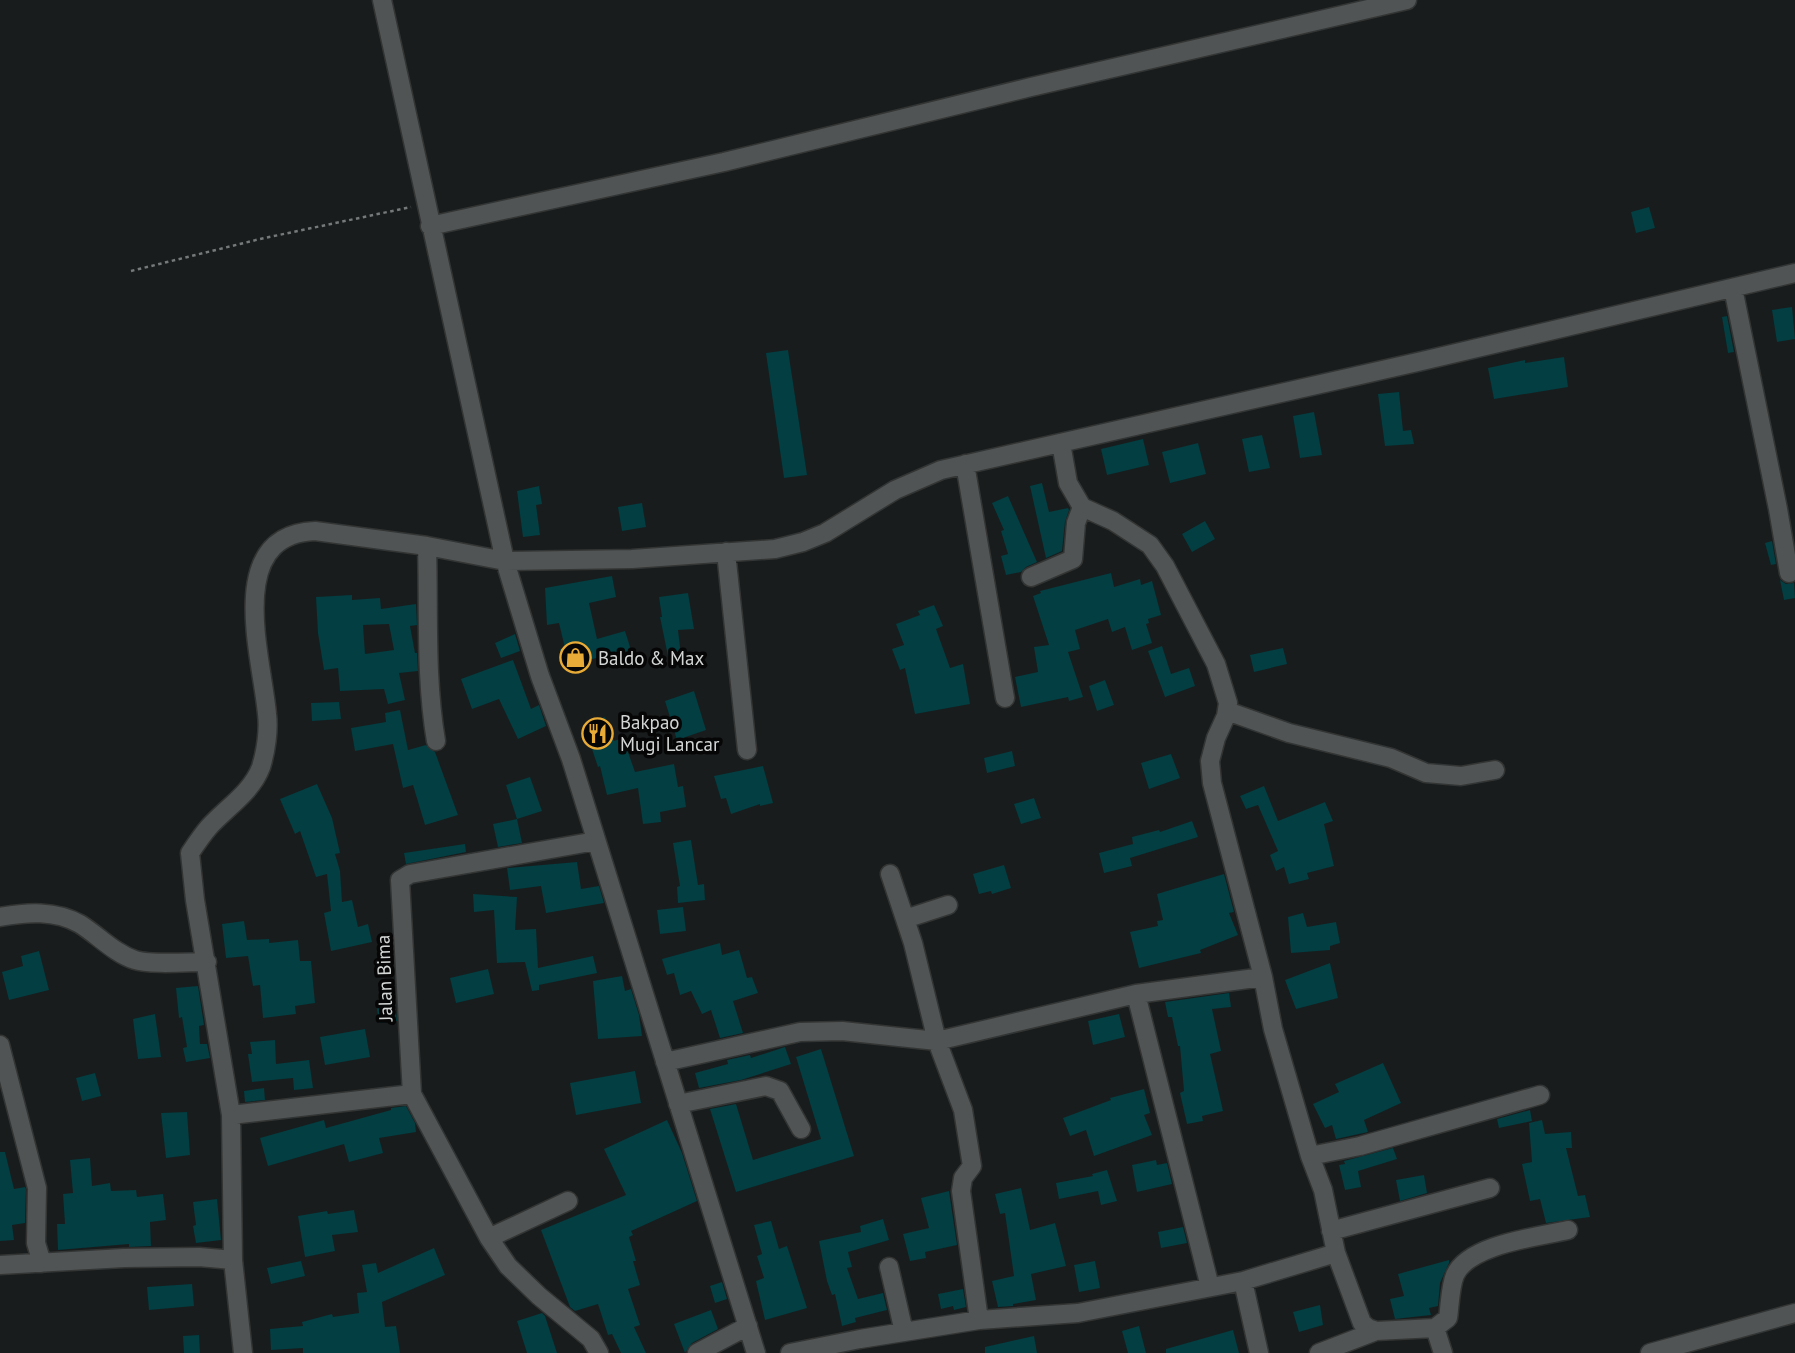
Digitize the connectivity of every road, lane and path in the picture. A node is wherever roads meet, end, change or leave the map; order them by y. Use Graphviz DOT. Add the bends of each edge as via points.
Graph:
graph roads {
  1 [pos="382,0"];
  2 [pos="1407,0"];
  3 [pos="425,204"];
  4 [pos="430,226"];
  5 [pos="131,271"];
  6 [pos="1795,273"];
  7 [pos="1733,288"];
  8 [pos="1061,443"];
  9 [pos="965,464"];
  10 [pos="1082,507"];
  11 [pos="427,546"];
  12 [pos="726,552"];
  13 [pos="505,561"];
  14 [pos="1789,573"];
  15 [pos="1031,577"];
  16 [pos="1005,698"];
  17 [pos="1227,711"];
  18 [pos="436,741"];
  19 [pos="747,750"];
  20 [pos="1495,770"];
  21 [pos="596,841"];
  22 [pos="890,874"];
  23 [pos="948,905"];
  24 [pos="0,917"];
  25 [pos="905,919"];
  26 [pos="206,962"];
  27 [pos="1263,977"];
  28 [pos="1136,995"];
  29 [pos="937,1041"];
  30 [pos="0,1045"];
  31 [pos="665,1062"];
  32 [pos="412,1094"];
  33 [pos="1539,1095"];
  34 [pos="678,1104"];
  35 [pos="231,1115"];
  36 [pos="801,1129"];
  37 [pos="1310,1156"];
  38 [pos="1490,1188"];
  39 [pos="568,1201"];
  40 [pos="1568,1230"];
  41 [pos="1331,1231"];
  42 [pos="489,1238"];
  43 [pos="1336,1253"];
  44 [pos="233,1261"];
  45 [pos="42,1263"];
  46 [pos="0,1265"];
  47 [pos="888,1267"];
  48 [pos="1243,1281"];
  49 [pos="1210,1287"];
  50 [pos="1795,1312"];
  51 [pos="979,1320"];
  52 [pos="748,1326"];
  53 [pos="1435,1328"];
  54 [pos="1376,1331"];
  55 [pos="904,1332"];
  56 [pos="243,1353"];
  57 [pos="599,1353"];
  58 [pos="697,1353"];
  59 [pos="757,1353"];
  60 [pos="790,1353"];
  61 [pos="1259,1353"];
  62 [pos="1318,1353"];
  63 [pos="1443,1353"];
  64 [pos="1650,1353"];
  1 -- 3 [label="street"];
  2 -- 4 [label="street" via="724,162"];
  3 -- 4 [label="street"];
  3 -- 5 [label="path"];
  4 -- 13 [label="street"];
  6 -- 7 [label="street"];
  7 -- 8 [label="street"];
  7 -- 14 [label="street"];
  8 -- 9 [label="street"];
  8 -- 10 [label="street" via="1068,483"];
  9 -- 12 [label="street" via="895,490 803,542"];
  9 -- 16 [label="street"];
  10 -- 15 [label="street" via="1073,559"];
  10 -- 17 [label="street" via="1150,545 1165,566 1216,664"];
  11 -- 13 [label="street"];
  11 -- 18 [label="street" via="428,666"];
  11 -- 26 [label="street" via="300,532 281,540 265,558 254,594 268,717 260,768 190,853"];
  12 -- 13 [label="street"];
  12 -- 19 [label="street"];
  13 -- 21 [label="street"];
  17 -- 20 [label="street" via="1289,733 1391,758 1426,773 1461,776"];
  17 -- 27 [label="street" via="1210,761 1212,783"];
  21 -- 31 [label="street"];
  21 -- 32 [label="street, Jalan Bima" via="411,874 400,880"];
  22 -- 25 [label="street"];
  23 -- 25 [label="street"];
  24 -- 26 [label="street" via="26,912 56,915 79,923 138,961"];
  25 -- 29 [label="street"];
  26 -- 35 [label="street"];
  27 -- 28 [label="street"];
  27 -- 37 [label="street" via="1273,1029"];
  28 -- 29 [label="street"];
  28 -- 49 [label="street"];
  29 -- 31 [label="street" via="842,1031 800,1032"];
  29 -- 51 [label="street" via="963,1110 971,1149 972,1166 961,1191"];
  30 -- 45 [label="street" via="37,1188 36,1243"];
  31 -- 34 [label="street"];
  32 -- 35 [label="street"];
  32 -- 42 [label="street"];
  33 -- 37 [label="street"];
  34 -- 36 [label="street" via="766,1086 780,1091"];
  34 -- 52 [label="street"];
  35 -- 44 [label="street"];
  37 -- 41 [label="street"];
  38 -- 41 [label="street"];
  39 -- 42 [label="street"];
  40 -- 53 [label="street" via="1487,1249 1466,1262 1455,1275 1448,1318"];
  41 -- 43 [label="street"];
  42 -- 57 [label="street" via="508,1266 581,1329"];
  43 -- 48 [label="street"];
  43 -- 54 [label="street" via="1362,1323"];
  44 -- 45 [label="street" via="200,1257"];
  44 -- 56 [label="street"];
  45 -- 46 [label="street"];
  47 -- 55 [label="street"];
  48 -- 49 [label="street"];
  48 -- 61 [label="street"];
  49 -- 51 [label="street" via="1078,1313"];
  50 -- 64 [label="street"];
  51 -- 55 [label="street"];
  52 -- 58 [label="street"];
  52 -- 59 [label="street"];
  53 -- 54 [label="street"];
  53 -- 63 [label="street"];
  54 -- 62 [label="street"];
  55 -- 60 [label="street"];
}
